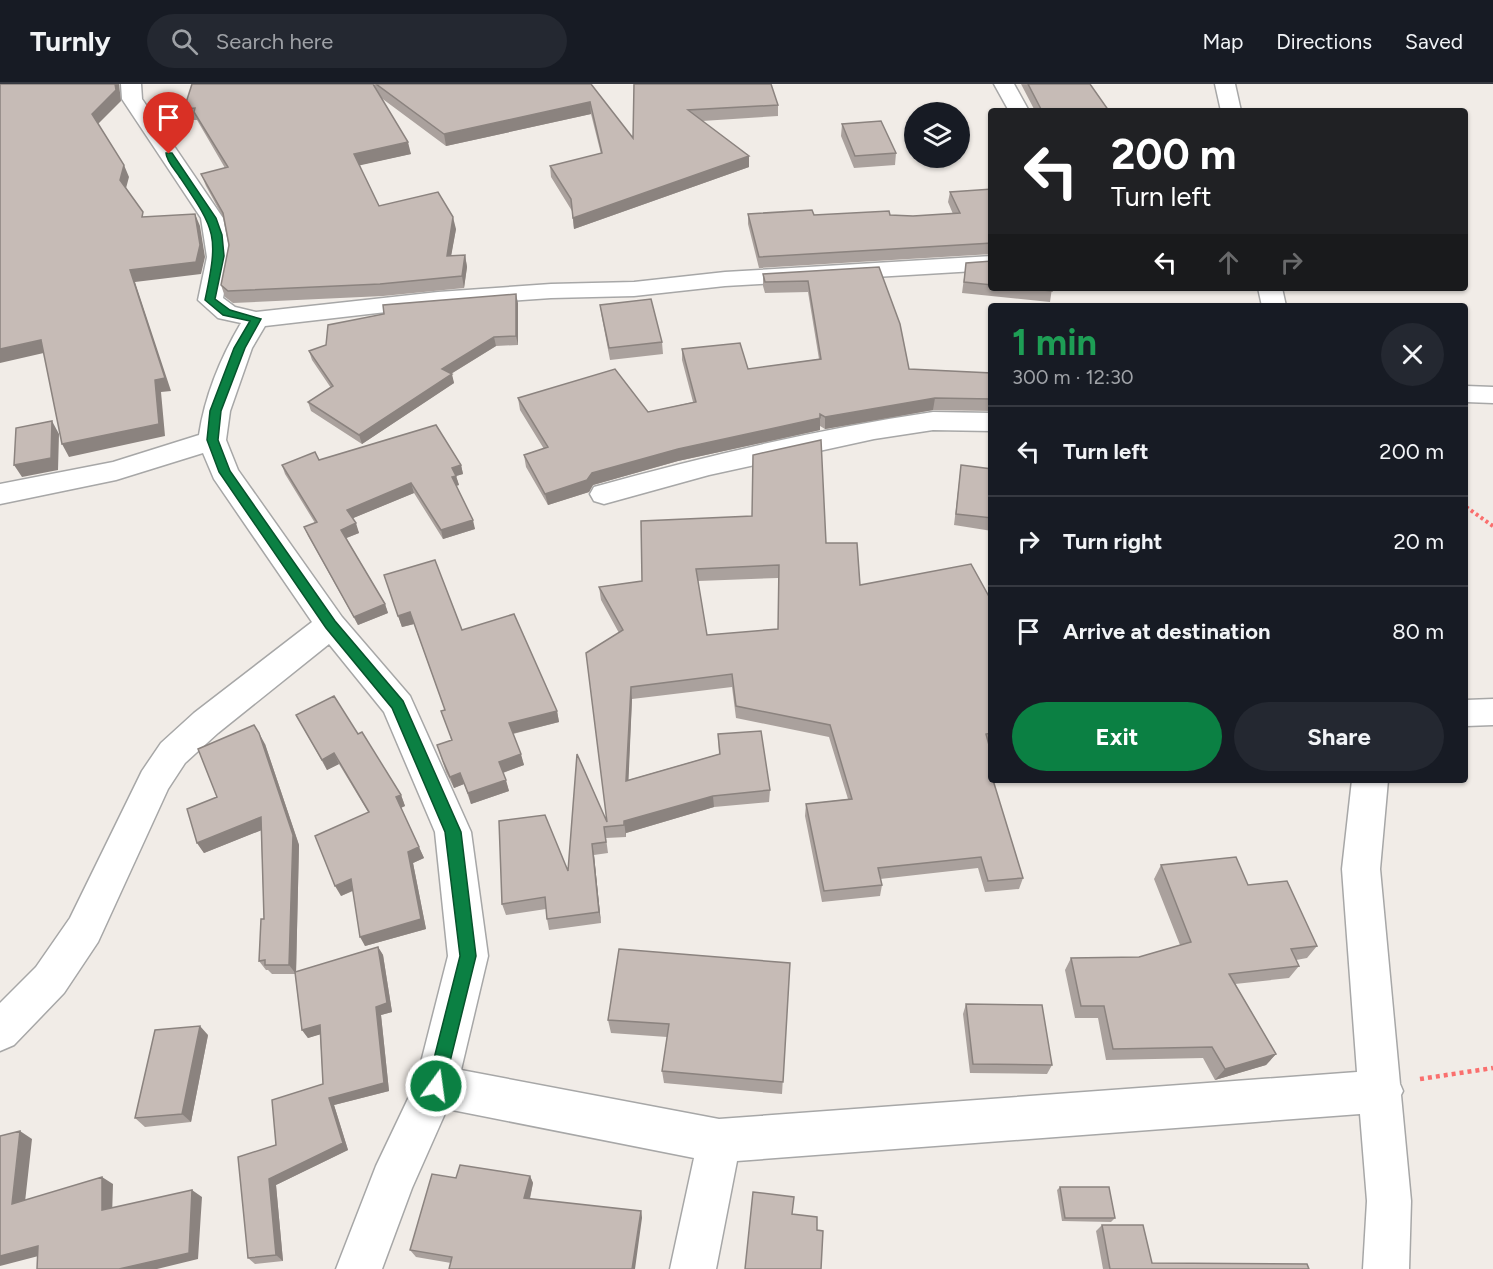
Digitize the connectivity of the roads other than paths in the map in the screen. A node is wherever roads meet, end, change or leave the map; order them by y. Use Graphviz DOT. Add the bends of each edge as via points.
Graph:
graph roads {
  1 [pos="131,84"];
  2 [pos="1004,84"];
  3 [pos="1225,84"];
  4 [pos="1018,108"];
  5 [pos="1230,108"];
  6 [pos="988,263"];
  7 [pos="256,319"];
  8 [pos="1468,394"];
  9 [pos="1493,395"];
  10 [pos="988,422"];
  11 [pos="212,440"];
  12 [pos="0,494"];
  13 [pos="604,494"];
  14 [pos="331,625"];
  15 [pos="1493,712"];
  16 [pos="1468,714"];
  17 [pos="1370,783"];
  18 [pos="50,980"];
  19 [pos="0,999"];
  20 [pos="0,1031"];
  21 [pos="436,1086"];
  22 [pos="1382,1091"];
  23 [pos="718,1141"];
  24 [pos="359,1269"];
  25 [pos="693,1269"];
  26 [pos="1386,1269"];
  1 -- 7 [label="street" via="132,99 212,218 219,256 210,300 227,313"];
  2 -- 4 [label="street"];
  3 -- 5 [label="street"];
  6 -- 7 [label="street" via="438,299"];
  7 -- 11 [label="street" via="239,348 216,411"];
  8 -- 9 [label="street"];
  10 -- 13 [label="street" via="933,422 874,430 709,466"];
  11 -- 12 [label="street" via="116,471"];
  11 -- 14 [label="street" via="224,472"];
  14 -- 18 [label="street" via="172,753 154,781 84,930"];
  14 -- 21 [label="street" via="398,705 453,832 468,956"];
  15 -- 16 [label="street"];
  17 -- 22 [label="street" via="1361,869"];
  18 -- 19 [label="street"];
  18 -- 20 [label="street"];
  21 -- 23 [label="street"];
  21 -- 24 [label="street" via="392,1182"];
  22 -- 23 [label="street"];
  22 -- 26 [label="street" via="1389,1201"];
  23 -- 25 [label="street"];
}
